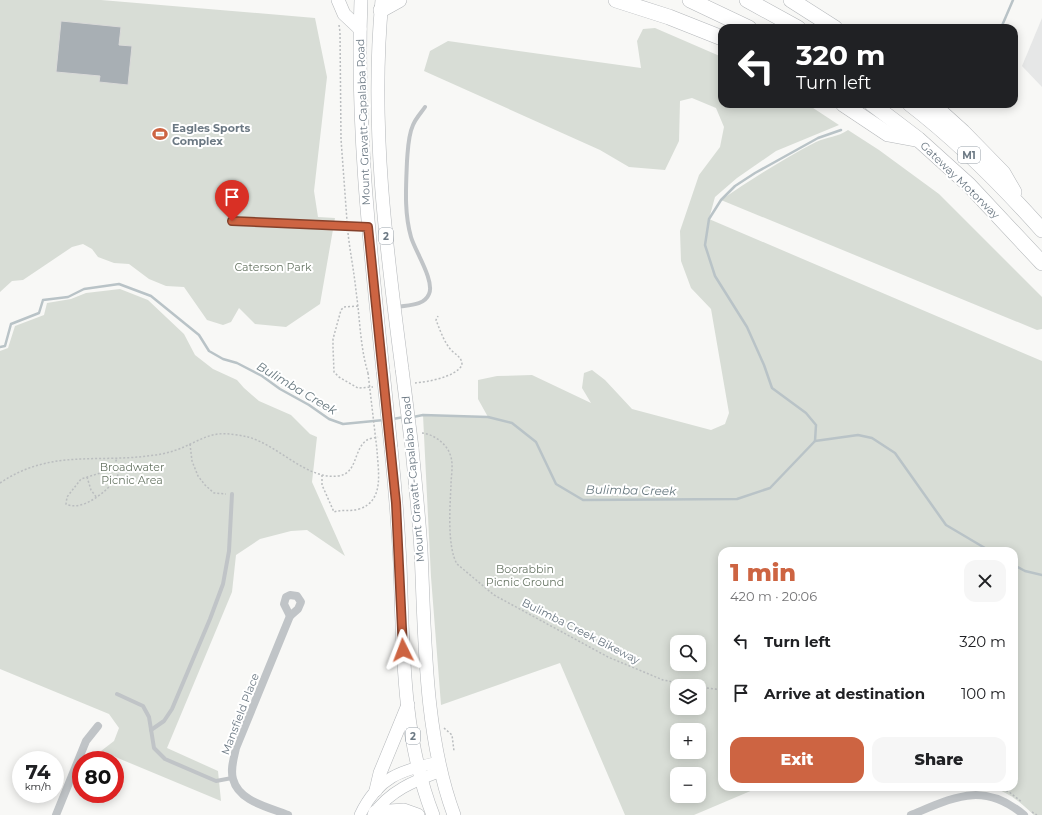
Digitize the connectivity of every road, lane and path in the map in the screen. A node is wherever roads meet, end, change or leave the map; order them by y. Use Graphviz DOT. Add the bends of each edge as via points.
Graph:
graph roads {
  1 [pos="338,0"];
  2 [pos="361,0"];
  3 [pos="399,0"];
  4 [pos="616,0"];
  5 [pos="690,0"];
  6 [pos="747,0"];
  7 [pos="791,0"];
  8 [pos="382,5"];
  9 [pos="741,24"];
  10 [pos="791,24"];
  11 [pos="829,24"];
  12 [pos="339,25"];
  13 [pos="360,30"];
  14 [pos="718,36"];
  15 [pos="425,107"];
  16 [pos="848,108"];
  17 [pos="877,108"];
  18 [pos="915,108"];
  19 [pos="936,108"];
  20 [pos="918,139"];
  21 [pos="1025,211"];
  22 [pos="232,221"];
  23 [pos="347,226"];
  24 [pos="368,227"];
  25 [pos="1042,230"];
  26 [pos="1042,263"];
  27 [pos="394,308"];
  28 [pos="421,432"];
  29 [pos="383,437"];
  30 [pos="190,444"];
  31 [pos="117,457"];
  32 [pos="112,469"];
  33 [pos="322,475"];
  34 [pos="87,477"];
  35 [pos="0,483"];
  36 [pos="232,494"];
  37 [pos="97,498"];
  38 [pos="290,616"];
  39 [pos="670,681"];
  40 [pos="706,688"];
  41 [pos="718,689"];
  42 [pos="117,694"];
  43 [pos="408,705"];
  44 [pos="443,724"];
  45 [pos="98,726"];
  46 [pos="444,728"];
  47 [pos="151,730"];
  48 [pos="445,736"];
  49 [pos="454,751"];
  50 [pos="440,766"];
  51 [pos="420,772"];
  52 [pos="232,778"];
  53 [pos="376,790"];
  54 [pos="374,813"];
  55 [pos="56,815"];
  56 [pos="288,815"];
  57 [pos="360,815"];
  58 [pos="418,815"];
  59 [pos="433,815"];
  60 [pos="454,815"];
  61 [pos="911,815"];
  62 [pos="1024,815"];
  1 -- 13 [label="highway" via="344,14"];
  2 -- 13 [label="highway, Mount Gravatt-Capalaba Road / 2"];
  3 -- 8 [label="highway"];
  4 -- 14 [label="highway"];
  5 -- 9 [label="highway"];
  6 -- 10 [label="highway"];
  7 -- 11 [label="highway"];
  8 -- 27 [label="highway, Mount Gravatt-Capalaba Road / 2" via="378,132"];
  12 -- 23 [label="path" via="341,139"];
  13 -- 24 [label="highway, Mount Gravatt-Capalaba Road / 2" via="361,122"];
  15 -- 27 [label="lane" via="413,125 409,139 406,198 412,238 429,280 430,290 426,299 420,303"];
  16 -- 20 [label="highway" via="888,134"];
  17 -- 20 [label="highway, Gateway Motorway / M1"];
  18 -- 21 [label="highway, Gateway Motorway / M1" via="966,151"];
  19 -- 21 [label="highway" via="1004,173"];
  20 -- 26 [label="highway, Gateway Motorway / M1" via="969,185"];
  21 -- 25 [label="highway, Gateway Motorway / M1"];
  22 -- 23 [label="lane"];
  23 -- 24 [label="lane"];
  23 -- 33 [label="path, bridge" via="377,450 377,491 370,502 360,509 334,512 322,486"];
  24 -- 43 [label="highway, Mount Gravatt-Capalaba Road / 2, bridge" via="396,503"];
  27 -- 50 [label="highway, Mount Gravatt-Capalaba Road / 2, bridge" via="412,448 420,532 428,682"];
  28 -- 39 [label="path, Bulimba Creek Bikeway" via="438,440 450,454 450,534 453,558 457,564 494,595 608,657"];
  29 -- 33 [label="path" via="365,441 347,473 338,476"];
  30 -- 31 [label="path" via="163,454"];
  30 -- 33 [label="path" via="218,434 232,434 269,446"];
  30 -- 36 [label="path" via="192,461 205,485 214,493"];
  31 -- 32 [label="path"];
  31 -- 35 [label="path" via="55,461 36,465"];
  32 -- 34 [label="path"];
  32 -- 37 [label="path" via="116,470 117,478"];
  34 -- 37 [label="path"];
  34 -- 37 [label="path" via="76,485 67,497 66,504 78,506"];
  36 -- 47 [label="lane" via="229,551 223,584 172,709 164,721"];
  38 -- 52 [label="street, Mansfield Place" via="236,748"];
  40 -- 41 [label="path"];
  42 -- 47 [label="lane" via="143,706 149,717"];
  43 -- 51 [label="highway, Mount Gravatt-Capalaba Road / 2"];
  43 -- 53 [label="highway" via="380,773"];
  44 -- 46 [label="path"];
  45 -- 55 [label="street" via="86,741"];
  46 -- 48 [label="path"];
  46 -- 49 [label="path" via="452,735"];
  47 -- 52 [label="lane" via="154,748 165,759 216,781"];
  50 -- 51 [label="main road"];
  50 -- 60 [label="highway, Mount Gravatt-Capalaba Road / 2"];
  51 -- 53 [label="main road" via="396,774"];
  51 -- 54 [label="main road" via="394,792"];
  51 -- 59 [label="highway, Mount Gravatt-Capalaba Road / 2"];
  52 -- 56 [label="street" via="238,791 244,796"];
  53 -- 57 [label="main road"];
  54 -- 58 [label="highway" via="404,810"];
  61 -- 62 [label="street" via="949,799 982,795 997,798"];
}
